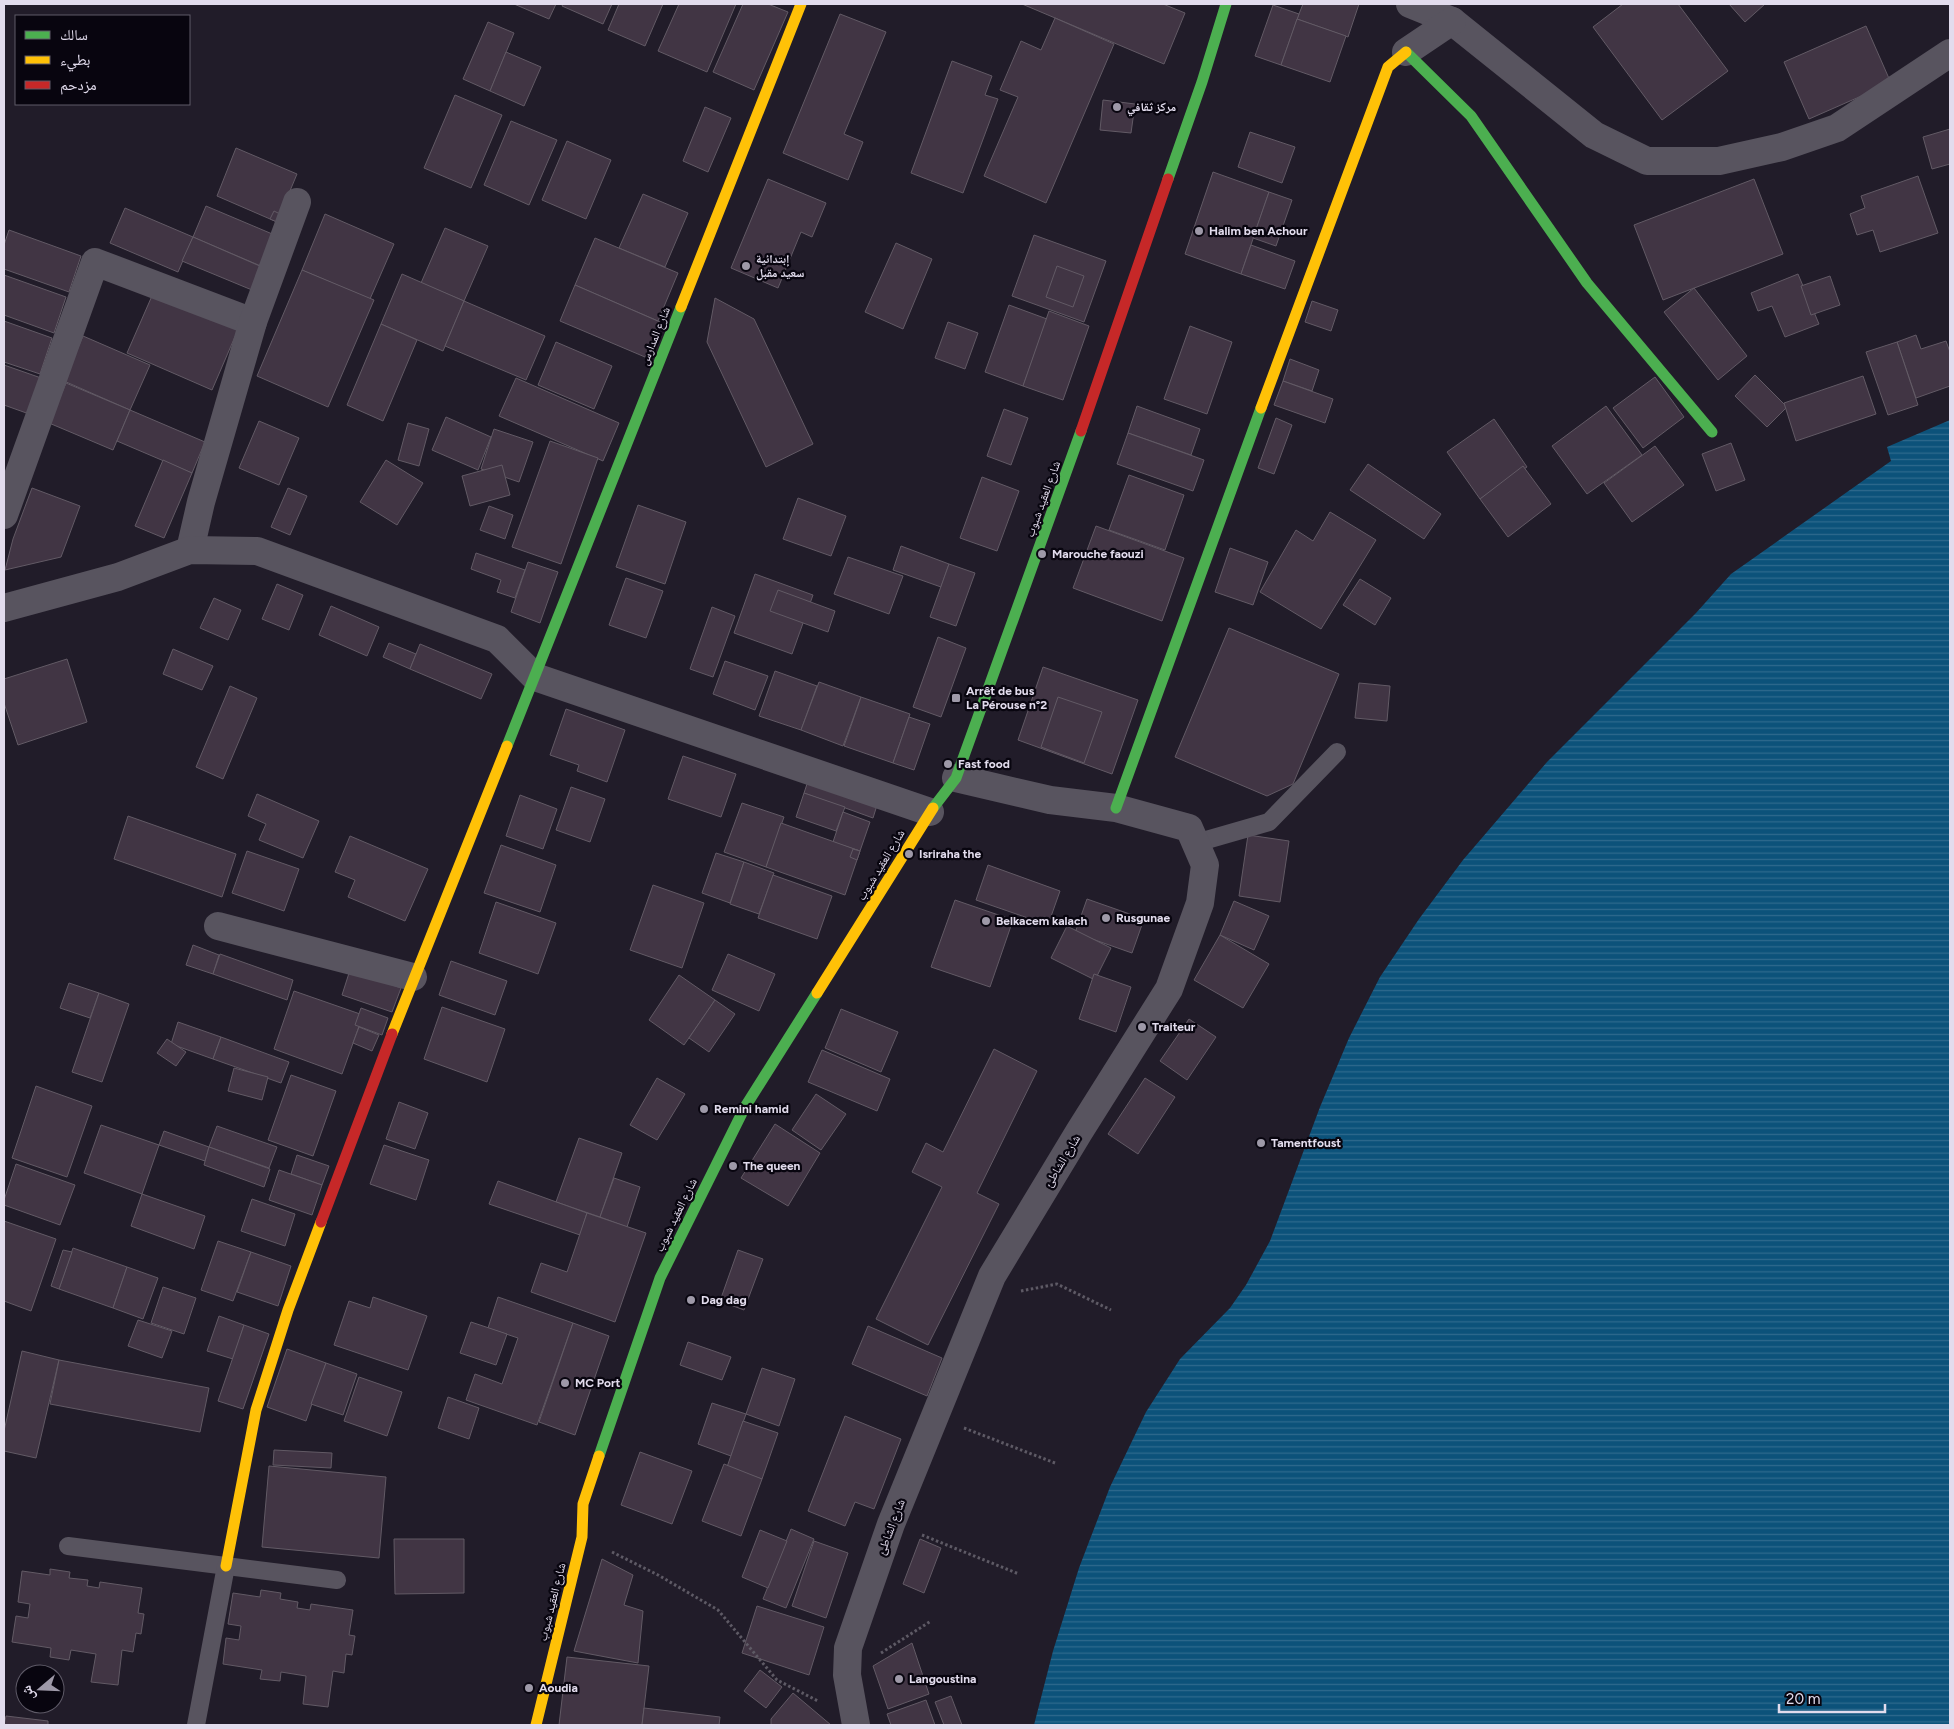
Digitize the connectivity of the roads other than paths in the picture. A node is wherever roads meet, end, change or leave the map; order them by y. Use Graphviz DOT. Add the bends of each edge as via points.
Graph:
graph roads {
  1 [pos="802,4"];
  2 [pos="1226,4"];
  3 [pos="1410,4"];
  4 [pos="1452,21"];
  5 [pos="1406,52"];
  6 [pos="1950,53"];
  7 [pos="297,202"];
  8 [pos="253,322"];
  9 [pos="1712,432"];
  10 [pos="4,515"];
  11 [pos="190,550"];
  12 [pos="4,608"];
  13 [pos="535,677"];
  14 [pos="1337,752"];
  15 [pos="956,778"];
  16 [pos="1116,808"];
  17 [pos="930,812"];
  18 [pos="1196,843"];
  19 [pos="218,926"];
  20 [pos="414,976"];
  21 [pos="68,1546"];
  22 [pos="226,1566"];
  23 [pos="337,1580"];
  24 [pos="855,1723"];
  25 [pos="196,1725"];
  26 [pos="536,1725"];
  1 -- 13 [label="street, شارع المدارس"];
  2 -- 15 [label="street, شارع العقيد شبوب" via="1068,469"];
  3 -- 4 [label="street"];
  3 -- 5 [label="street"];
  4 -- 5 [label="street"];
  4 -- 6 [label="street" via="1594,135 1647,161 1720,161 1782,147 1837,128"];
  5 -- 9 [label="street" via="1471,116 1587,283"];
  5 -- 16 [label="street" via="1388,67"];
  7 -- 8 [label="street"];
  8 -- 10 [label="street" via="95,262"];
  8 -- 11 [label="street"];
  11 -- 12 [label="street" via="118,577"];
  11 -- 13 [label="street" via="257,551 497,639"];
  13 -- 17 [label="street"];
  13 -- 20 [label="street, شارع المدارس"];
  14 -- 18 [label="lane" via="1269,822"];
  15 -- 16 [label="street, شارع الشاطئ" via="1050,800"];
  15 -- 17 [label="street, شارع العقيد شبوب"];
  16 -- 18 [label="street, شارع الشاطئ" via="1189,828"];
  17 -- 26 [label="street, شارع العقيد شبوب" via="745,1107 660,1278 583,1504 582,1537"];
  18 -- 24 [label="street, شارع الشاطئ" via="1205,865 1200,903 1169,989 992,1276 891,1524 848,1648 847,1675"];
  19 -- 20 [label="street"];
  20 -- 22 [label="street, شارع المدارس" via="288,1310 256,1410"];
  21 -- 22 [label="lane"];
  22 -- 23 [label="lane"];
  22 -- 25 [label="lane"];
}
